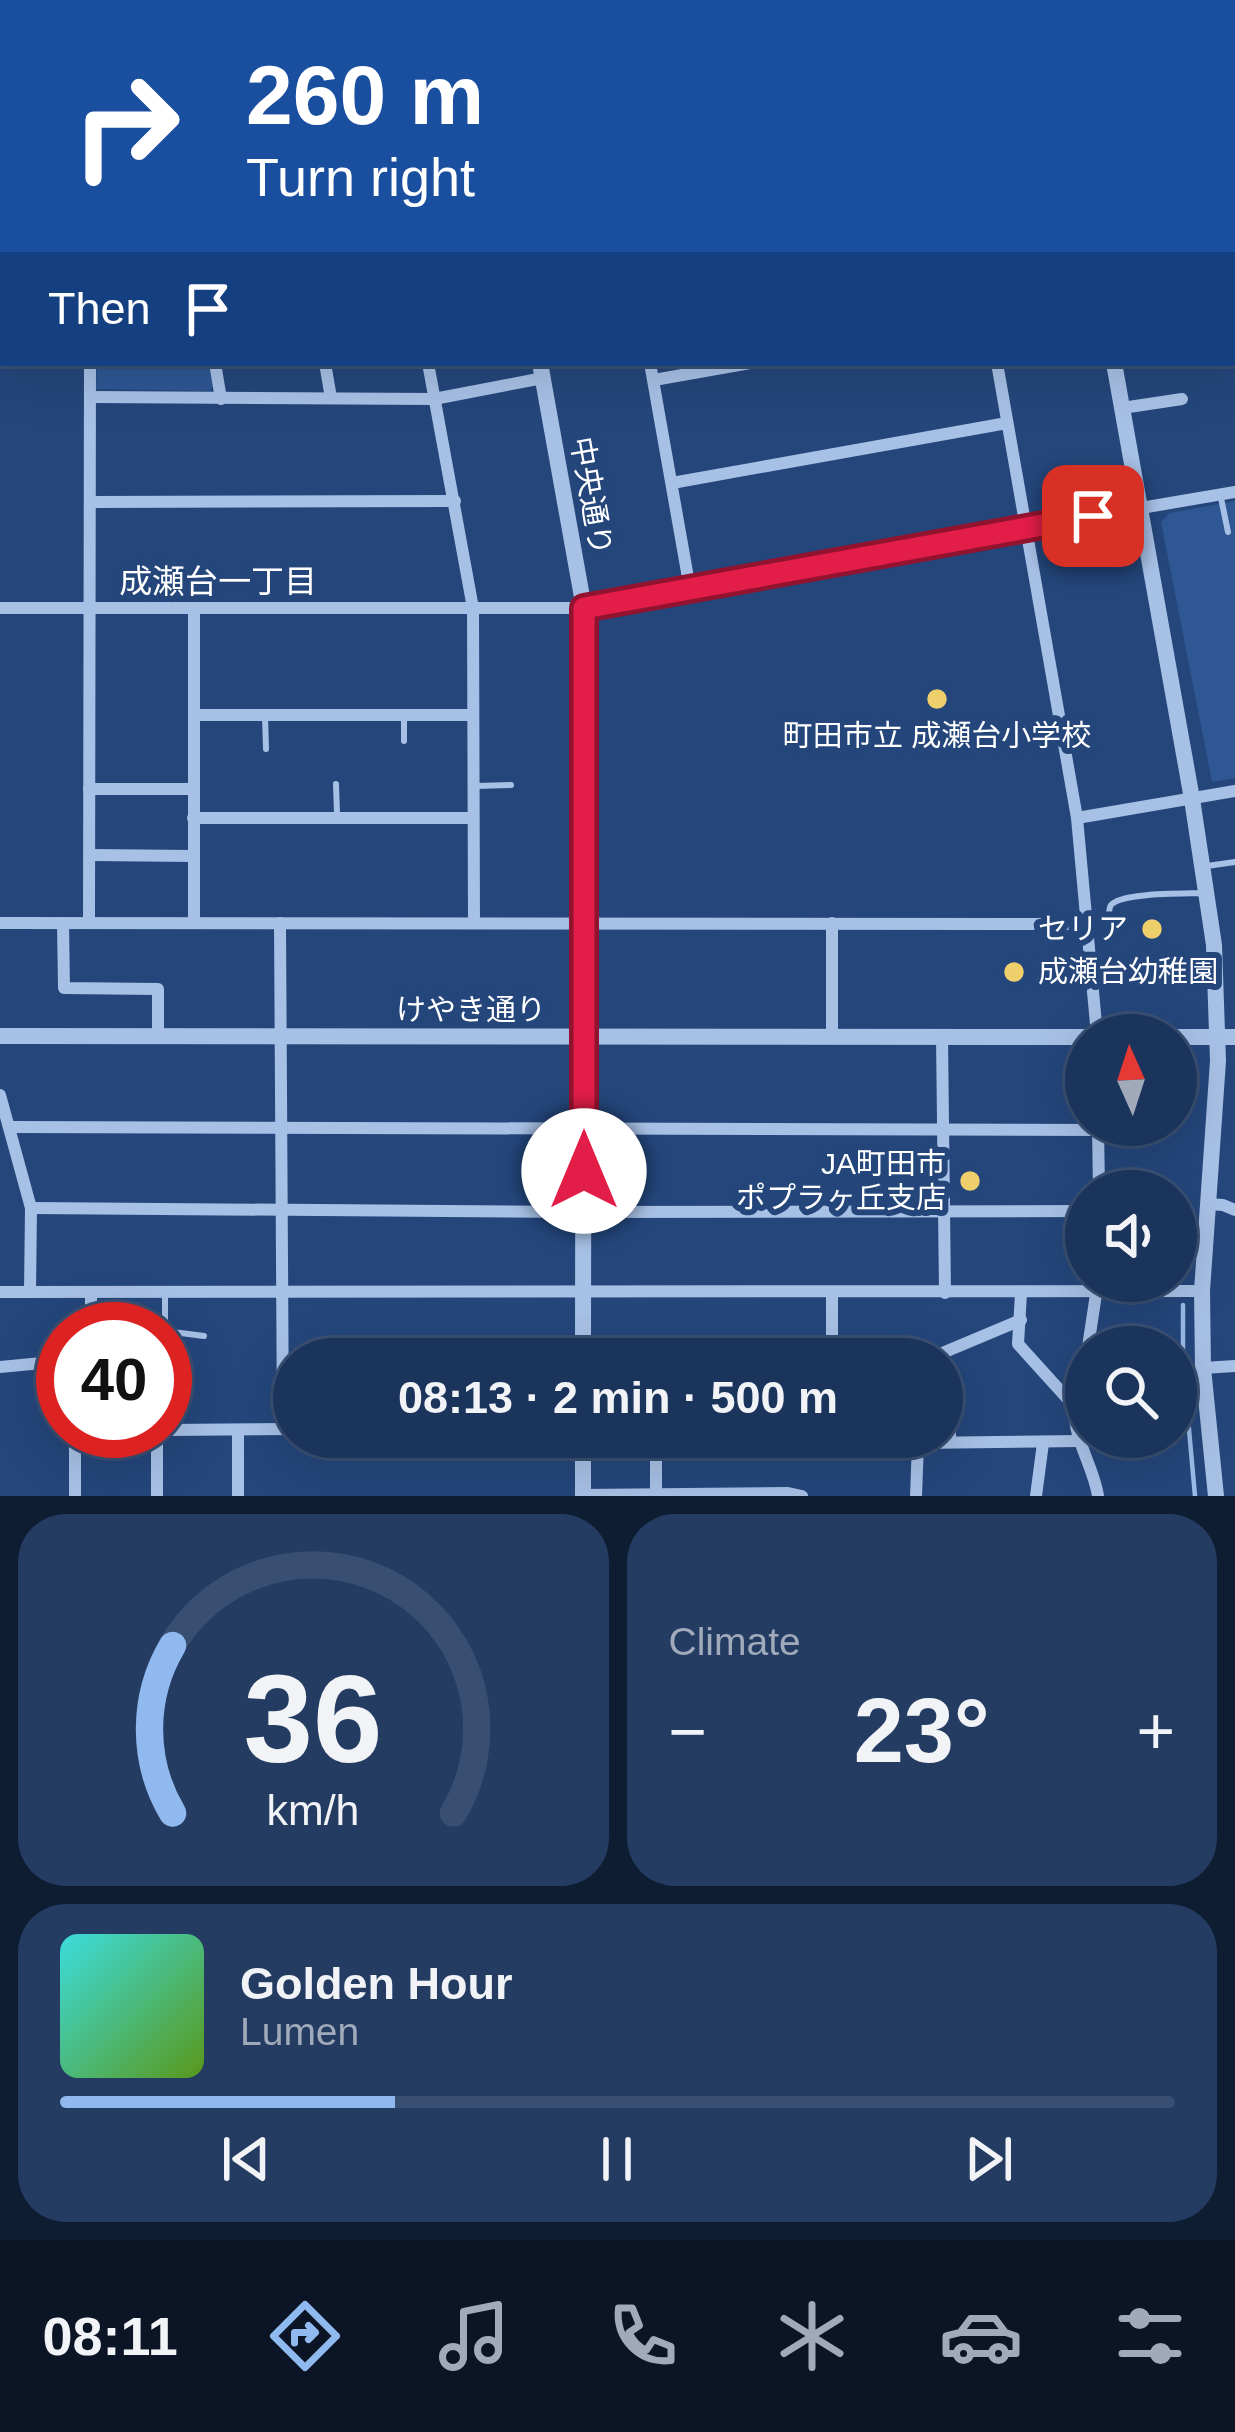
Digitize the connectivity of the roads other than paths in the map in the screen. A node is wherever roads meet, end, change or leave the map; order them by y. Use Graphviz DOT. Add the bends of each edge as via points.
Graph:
graph roads {
  1 [pos="90,366"];
  2 [pos="216,366"];
  3 [pos="326,366"];
  4 [pos="428,366"];
  5 [pos="651,366"];
  6 [pos="733,366"];
  7 [pos="998,366"];
  8 [pos="1115,366"];
  9 [pos="541,371"];
  10 [pos="654,380"];
  11 [pos="90,398"];
  12 [pos="331,398"];
  13 [pos="221,399"];
  14 [pos="434,399"];
  15 [pos="1182,399"];
  16 [pos="1122,408"];
  17 [pos="1007,423"];
  18 [pos="672,483"];
  19 [pos="1228,493"];
  20 [pos="454,501"];
  21 [pos="91,502"];
  22 [pos="1141,508"];
  23 [pos="1026,528"];
  24 [pos="1228,532"];
  25 [pos="690,589"];
  26 [pos="0,608"];
  27 [pos="473,608"];
  28 [pos="584,608"];
  29 [pos="89,609"];
  30 [pos="194,610"];
  31 [pos="266,715"];
  32 [pos="404,715"];
  33 [pos="472,715"];
  34 [pos="194,716"];
  35 [pos="404,741"];
  36 [pos="266,749"];
  37 [pos="336,784"];
  38 [pos="511,785"];
  39 [pos="473,786"];
  40 [pos="89,789"];
  41 [pos="193,789"];
  42 [pos="1235,791"];
  43 [pos="1192,799"];
  44 [pos="193,818"];
  45 [pos="337,818"];
  46 [pos="473,818"];
  47 [pos="1077,818"];
  48 [pos="90,855"];
  49 [pos="194,856"];
  50 [pos="1235,862"];
  51 [pos="1203,867"];
  52 [pos="1208,893"];
  53 [pos="89,922"];
  54 [pos="194,922"];
  55 [pos="474,922"];
  56 [pos="0,923"];
  57 [pos="63,923"];
  58 [pos="280,923"];
  59 [pos="584,923"];
  60 [pos="832,923"];
  61 [pos="1086,924"];
  62 [pos="1109,925"];
  63 [pos="1095,1014"];
  64 [pos="0,1036"];
  65 [pos="158,1036"];
  66 [pos="281,1036"];
  67 [pos="584,1037"];
  68 [pos="832,1037"];
  69 [pos="942,1037"];
  70 [pos="1065,1037"];
  71 [pos="1227,1037"];
  72 [pos="0,1094"];
  73 [pos="9,1127"];
  74 [pos="1065,1128"];
  75 [pos="282,1129"];
  76 [pos="584,1130"];
  77 [pos="944,1130"];
  78 [pos="1207,1204"];
  79 [pos="31,1208"];
  80 [pos="282,1210"];
  81 [pos="944,1210"];
  82 [pos="1235,1210"];
  83 [pos="1065,1211"];
  84 [pos="584,1212"];
  85 [pos="1065,1290"];
  86 [pos="0,1292"];
  87 [pos="30,1292"];
  88 [pos="91,1292"];
  89 [pos="165,1292"];
  90 [pos="282,1292"];
  91 [pos="1197,1292"];
  92 [pos="1202,1292"];
  93 [pos="583,1293"];
  94 [pos="832,1293"];
  95 [pos="945,1293"];
  96 [pos="1021,1293"];
  97 [pos="91,1302"];
  98 [pos="165,1302"];
  99 [pos="1021,1320"];
  100 [pos="192,1334"];
  101 [pos="204,1336"];
  102 [pos="284,1338"];
  103 [pos="583,1338"];
  104 [pos="832,1338"];
  105 [pos="963,1344"];
  106 [pos="36,1364"];
  107 [pos="1235,1366"];
  108 [pos="0,1367"];
  109 [pos="1203,1368"];
  110 [pos="1065,1396"];
  111 [pos="273,1429"];
  112 [pos="192,1430"];
  113 [pos="238,1430"];
  114 [pos="1065,1442"];
  115 [pos="963,1443"];
  116 [pos="1043,1443"];
  117 [pos="75,1458"];
  118 [pos="159,1458"];
  119 [pos="583,1458"];
  120 [pos="656,1458"];
  121 [pos="917,1458"];
  122 [pos="1088,1458"];
  123 [pos="656,1495"];
  124 [pos="75,1496"];
  125 [pos="157,1496"];
  126 [pos="238,1496"];
  127 [pos="583,1496"];
  128 [pos="802,1496"];
  129 [pos="916,1496"];
  130 [pos="1036,1496"];
  131 [pos="1098,1496"];
  132 [pos="1216,1496"];
  1 -- 11 [label="street"];
  2 -- 13 [label="street"];
  3 -- 12 [label="street"];
  4 -- 14 [label="street"];
  5 -- 10 [label="street"];
  6 -- 10 [label="street"];
  7 -- 17 [label="street"];
  8 -- 16 [label="street"];
  9 -- 14 [label="street"];
  9 -- 28 [label="street, 中央通り"];
  10 -- 18 [label="street"];
  11 -- 13 [label="street"];
  11 -- 21 [label="street"];
  12 -- 13 [label="street"];
  12 -- 14 [label="street"];
  14 -- 20 [label="street"];
  15 -- 16 [label="street"];
  16 -- 22 [label="street"];
  17 -- 18 [label="street"];
  17 -- 23 [label="street"];
  18 -- 25 [label="street"];
  19 -- 22 [label="street"];
  19 -- 24 [label="lane"];
  20 -- 21 [label="street"];
  20 -- 27 [label="street"];
  21 -- 29 [label="street"];
  22 -- 23 [label="street"];
  22 -- 43 [label="street"];
  23 -- 25 [label="street"];
  23 -- 47 [label="street"];
  25 -- 28 [label="street"];
  26 -- 29 [label="street"];
  27 -- 28 [label="street"];
  27 -- 30 [label="street"];
  27 -- 33 [label="street"];
  28 -- 59 [label="street, 中央通り"];
  29 -- 30 [label="street"];
  29 -- 40 [label="street"];
  30 -- 34 [label="street"];
  31 -- 32 [label="street"];
  31 -- 34 [label="street"];
  31 -- 36 [label="lane"];
  32 -- 33 [label="street"];
  32 -- 35 [label="lane"];
  33 -- 39 [label="street"];
  34 -- 41 [label="street"];
  37 -- 45 [label="lane"];
  38 -- 39 [label="lane"];
  39 -- 46 [label="street"];
  40 -- 41 [label="street"];
  40 -- 48 [label="street"];
  41 -- 44 [label="street"];
  42 -- 43 [label="street"];
  43 -- 47 [label="street"];
  43 -- 51 [label="street"];
  44 -- 45 [label="street"];
  44 -- 49 [label="street"];
  45 -- 46 [label="street"];
  46 -- 55 [label="street"];
  47 -- 61 [label="street"];
  48 -- 49 [label="street"];
  48 -- 53 [label="street"];
  49 -- 54 [label="street"];
  50 -- 51 [label="lane"];
  51 -- 52 [label="street"];
  52 -- 62 [label="lane" via="1116,901"];
  52 -- 71 [label="street"];
  53 -- 54 [label="street"];
  53 -- 57 [label="street"];
  54 -- 58 [label="street"];
  55 -- 58 [label="street"];
  55 -- 59 [label="street"];
  56 -- 57 [label="street"];
  57 -- 65 [label="street" via="64,988 158,989"];
  58 -- 66 [label="street"];
  59 -- 60 [label="street"];
  59 -- 67 [label="street, 中央通り"];
  60 -- 61 [label="street"];
  60 -- 68 [label="street"];
  61 -- 63 [label="street"];
  64 -- 65 [label="street, けやき通り"];
  65 -- 66 [label="street, けやき通り"];
  66 -- 67 [label="street, けやき通り"];
  66 -- 75 [label="street"];
  67 -- 68 [label="street, けやき通り"];
  67 -- 76 [label="street, 中央通り"];
  68 -- 69 [label="street, けやき通り"];
  69 -- 70 [label="street, けやき通り"];
  69 -- 77 [label="street"];
  71 -- 78 [label="street"];
  72 -- 73 [label="street"];
  73 -- 75 [label="street"];
  73 -- 79 [label="street"];
  74 -- 77 [label="street"];
  75 -- 76 [label="street"];
  75 -- 80 [label="street"];
  76 -- 77 [label="street"];
  76 -- 84 [label="street, 中央通り"];
  77 -- 81 [label="street"];
  78 -- 82 [label="street"];
  78 -- 92 [label="street"];
  79 -- 80 [label="street"];
  79 -- 87 [label="street"];
  80 -- 84 [label="street"];
  80 -- 90 [label="street"];
  81 -- 83 [label="street"];
  81 -- 84 [label="street"];
  81 -- 95 [label="street"];
  84 -- 93 [label="street, 中央通り"];
  85 -- 96 [label="street"];
  86 -- 87 [label="street"];
  87 -- 88 [label="street"];
  88 -- 89 [label="street"];
  88 -- 97 [label="street"];
  89 -- 90 [label="street"];
  89 -- 98 [label="lane"];
  90 -- 93 [label="street"];
  90 -- 102 [label="street"];
  91 -- 92 [label="street"];
  92 -- 109 [label="street"];
  93 -- 94 [label="street"];
  93 -- 103 [label="street, 中央通り"];
  94 -- 95 [label="street"];
  94 -- 104 [label="street"];
  95 -- 96 [label="street"];
  96 -- 99 [label="street"];
  99 -- 105 [label="street"];
  99 -- 110 [label="street" via="1018,1344"];
  100 -- 101 [label="lane"];
  106 -- 108 [label="street"];
  107 -- 109 [label="street"];
  109 -- 132 [label="street"];
  111 -- 113 [label="street"];
  112 -- 113 [label="street"];
  113 -- 126 [label="street"];
  114 -- 116 [label="street"];
  115 -- 116 [label="street"];
  116 -- 130 [label="street"];
  117 -- 124 [label="street"];
  118 -- 125 [label="street"];
  119 -- 127 [label="street"];
  120 -- 123 [label="street"];
  121 -- 129 [label="street"];
  122 -- 131 [label="street"];
  123 -- 127 [label="street"];
  123 -- 128 [label="street"];
}
